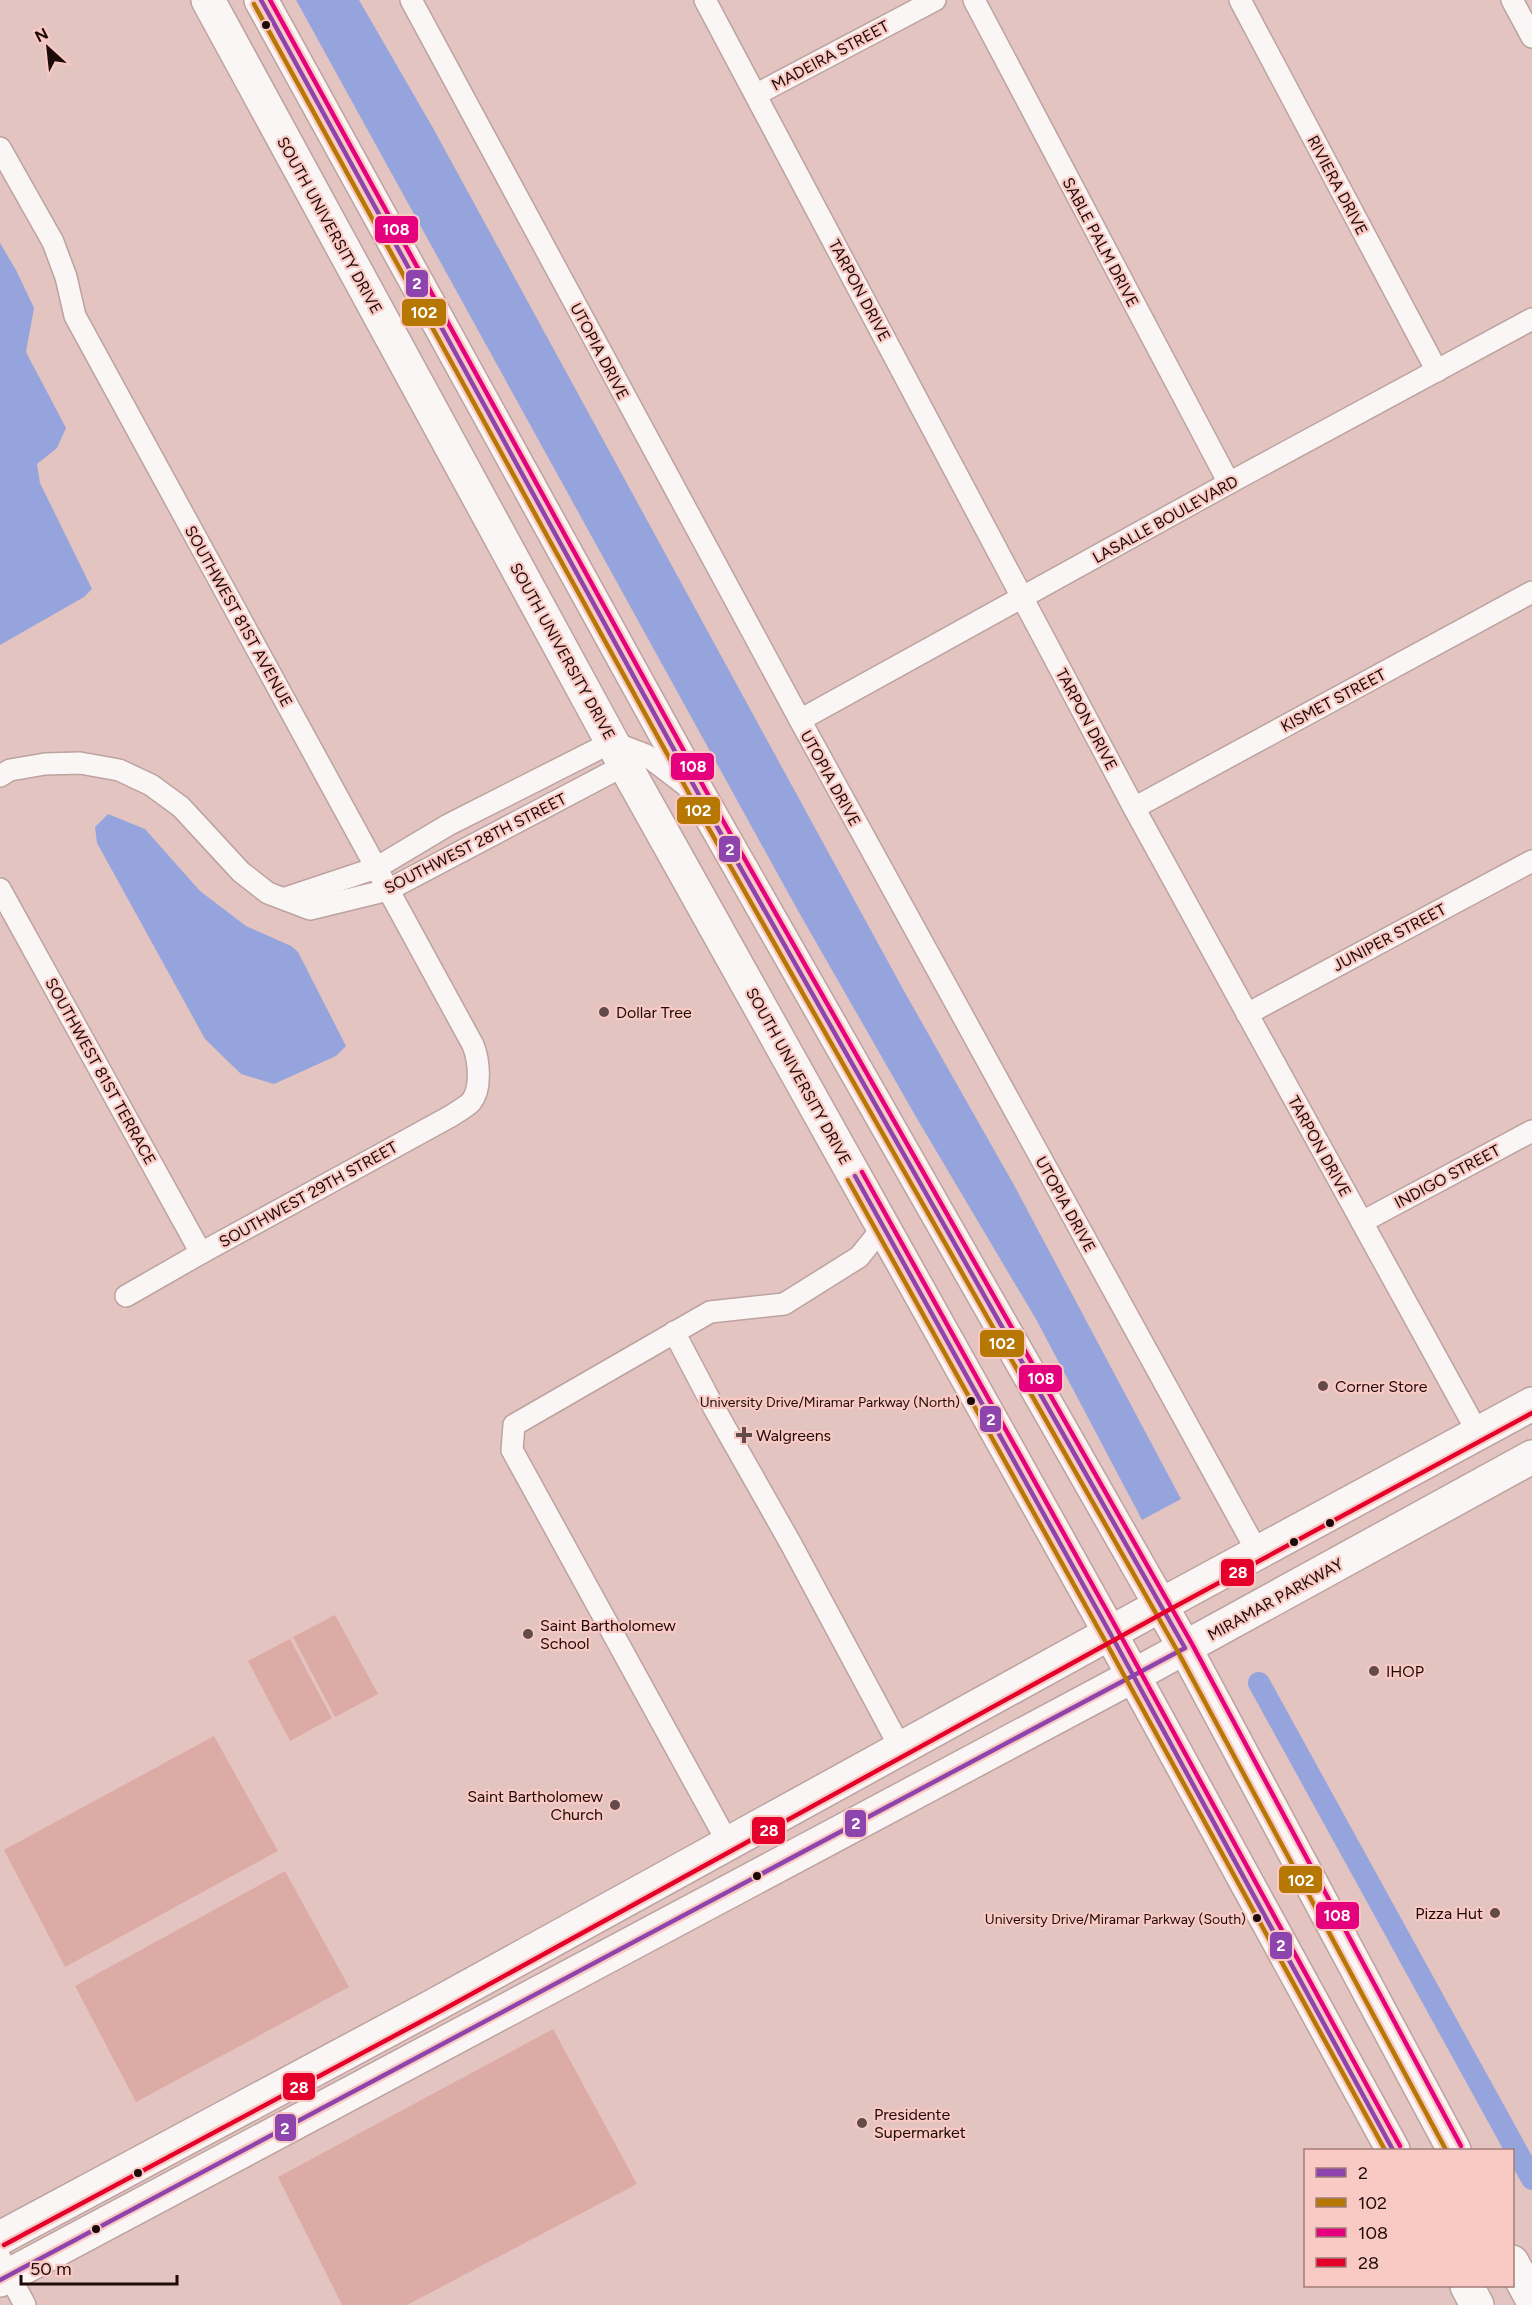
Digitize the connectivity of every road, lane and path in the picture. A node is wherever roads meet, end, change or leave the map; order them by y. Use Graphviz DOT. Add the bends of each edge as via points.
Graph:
graph roads {
  1 [pos="208,0"];
  2 [pos="261,0"];
  3 [pos="411,0"];
  4 [pos="705,0"];
  5 [pos="935,0"];
  6 [pos="974,0"];
  7 [pos="1240,0"];
  8 [pos="1512,0"];
  9 [pos="1532,37"];
  10 [pos="757,94"];
  11 [pos="0,148"];
  12 [pos="1532,319"];
  13 [pos="1437,370"];
  14 [pos="1229,483"];
  15 [pos="1532,592"];
  16 [pos="1022,598"];
  17 [pos="570,665"];
  18 [pos="645,697"];
  19 [pos="800,720"];
  20 [pos="618,753"];
  21 [pos="0,776"];
  22 [pos="699,795"];
  23 [pos="1134,808"];
  24 [pos="1532,861"];
  25 [pos="376,867"];
  26 [pos="0,889"];
  27 [pos="388,890"];
  28 [pos="286,898"];
  29 [pos="1247,1014"];
  30 [pos="477,1083"];
  31 [pos="1532,1131"];
  32 [pos="1362,1222"];
  33 [pos="884,1226"];
  34 [pos="201,1253"];
  35 [pos="126,1296"];
  36 [pos="674,1332"];
  37 [pos="1532,1404"];
  38 [pos="1478,1433"];
  39 [pos="1532,1457"];
  40 [pos="1258,1552"];
  41 [pos="1161,1605"];
  42 [pos="1110,1633"];
  43 [pos="1185,1648"];
  44 [pos="1133,1676"];
  45 [pos="901,1749"];
  46 [pos="728,1843"];
  47 [pos="712,1901"];
  48 [pos="574,1928"];
  49 [pos="568,1978"];
  50 [pos="433,2006"];
  51 [pos="419,2057"];
  52 [pos="1392,2149"];
  53 [pos="1453,2149"];
  54 [pos="0,2238"];
  55 [pos="1514,2266"];
  56 [pos="3,2271"];
  57 [pos="1468,2287"];
  58 [pos="1532,2299"];
  59 [pos="25,2305"];
  60 [pos="1477,2305"];
  1 -- 17 [label="main road, SOUTH UNIVERSITY DRIVE"];
  2 -- 18 [label="main road"];
  3 -- 19 [label="street, UTOPIA DRIVE"];
  4 -- 10 [label="street, TARPON DRIVE"];
  5 -- 10 [label="street, MADEIRA STREET"];
  6 -- 14 [label="street, SABLE PALM DRIVE"];
  7 -- 13 [label="street, RIVIERA DRIVE"];
  8 -- 9 [label="street"];
  10 -- 16 [label="street, TARPON DRIVE"];
  11 -- 25 [label="street, SOUTHWEST 81ST AVENUE" via="53,242 75,316"];
  12 -- 13 [label="street, LASALLE BOULEVARD"];
  13 -- 14 [label="street, LASALLE BOULEVARD"];
  14 -- 16 [label="street, LASALLE BOULEVARD"];
  15 -- 23 [label="street, KISMET STREET"];
  16 -- 19 [label="street, LASALLE BOULEVARD"];
  16 -- 23 [label="street, TARPON DRIVE"];
  17 -- 18 [label="main road" via="608,687"];
  17 -- 20 [label="main road, SOUTH UNIVERSITY DRIVE"];
  18 -- 22 [label="main road"];
  19 -- 40 [label="street, UTOPIA DRIVE"];
  20 -- 22 [label="street" via="646,755"];
  20 -- 25 [label="street, SOUTHWEST 28TH STREET" via="440,828"];
  20 -- 27 [label="street, SOUTHWEST 28TH STREET"];
  20 -- 33 [label="main road, SOUTH UNIVERSITY DRIVE"];
  21 -- 28 [label="street, SOUTHWEST 28TH STREET" via="10,770 45,764 80,763 119,770 151,785 181,807 242,872 268,893"];
  22 -- 41 [label="main road"];
  23 -- 29 [label="street, TARPON DRIVE"];
  24 -- 29 [label="street, JUNIPER STREET"];
  25 -- 27 [label="street, SOUTHWEST 81ST AVENUE"];
  25 -- 28 [label="street, SOUTHWEST 28TH STREET"];
  26 -- 34 [label="street, SOUTHWEST 81ST TERRACE"];
  27 -- 28 [label="street, SOUTHWEST 28TH STREET" via="310,909"];
  27 -- 30 [label="street, SOUTHWEST 81ST AVENUE" via="474,1045 479,1061"];
  29 -- 32 [label="street, TARPON DRIVE"];
  30 -- 34 [label="street, SOUTHWEST 29TH STREET" via="472,1101 451,1116"];
  31 -- 32 [label="street, INDIGO STREET"];
  32 -- 38 [label="street, TARPON DRIVE"];
  33 -- 36 [label="street" via="859,1257 784,1304 710,1312"];
  33 -- 42 [label="main road, SOUTH UNIVERSITY DRIVE"];
  34 -- 35 [label="street, SOUTHWEST 29TH STREET"];
  36 -- 45 [label="street"];
  36 -- 46 [label="street" via="514,1425 512,1450"];
  37 -- 38 [label="main road"];
  38 -- 40 [label="main road"];
  39 -- 43 [label="main road, MIRAMAR PARKWAY"];
  40 -- 41 [label="main road"];
  41 -- 42 [label="main road"];
  41 -- 43 [label="main road"];
  42 -- 44 [label="main road, SOUTH UNIVERSITY DRIVE"];
  42 -- 45 [label="main road"];
  43 -- 44 [label="main road, MIRAMAR PARKWAY"];
  43 -- 53 [label="main road"];
  44 -- 47 [label="main road, MIRAMAR PARKWAY"];
  44 -- 52 [label="main road, SOUTH UNIVERSITY DRIVE"];
  45 -- 46 [label="main road"];
  46 -- 47 [label="main road" via="732,1867"];
  46 -- 48 [label="main road"];
  47 -- 49 [label="main road, MIRAMAR PARKWAY"];
  48 -- 49 [label="main road" via="565,1949 563,1966"];
  48 -- 50 [label="main road"];
  49 -- 51 [label="main road, MIRAMAR PARKWAY"];
  50 -- 51 [label="main road" via="439,2019"];
  50 -- 54 [label="main road"];
  51 -- 56 [label="main road, MIRAMAR PARKWAY"];
  55 -- 58 [label="main road"];
  56 -- 59 [label="street"];
  57 -- 60 [label="main road"];
}
